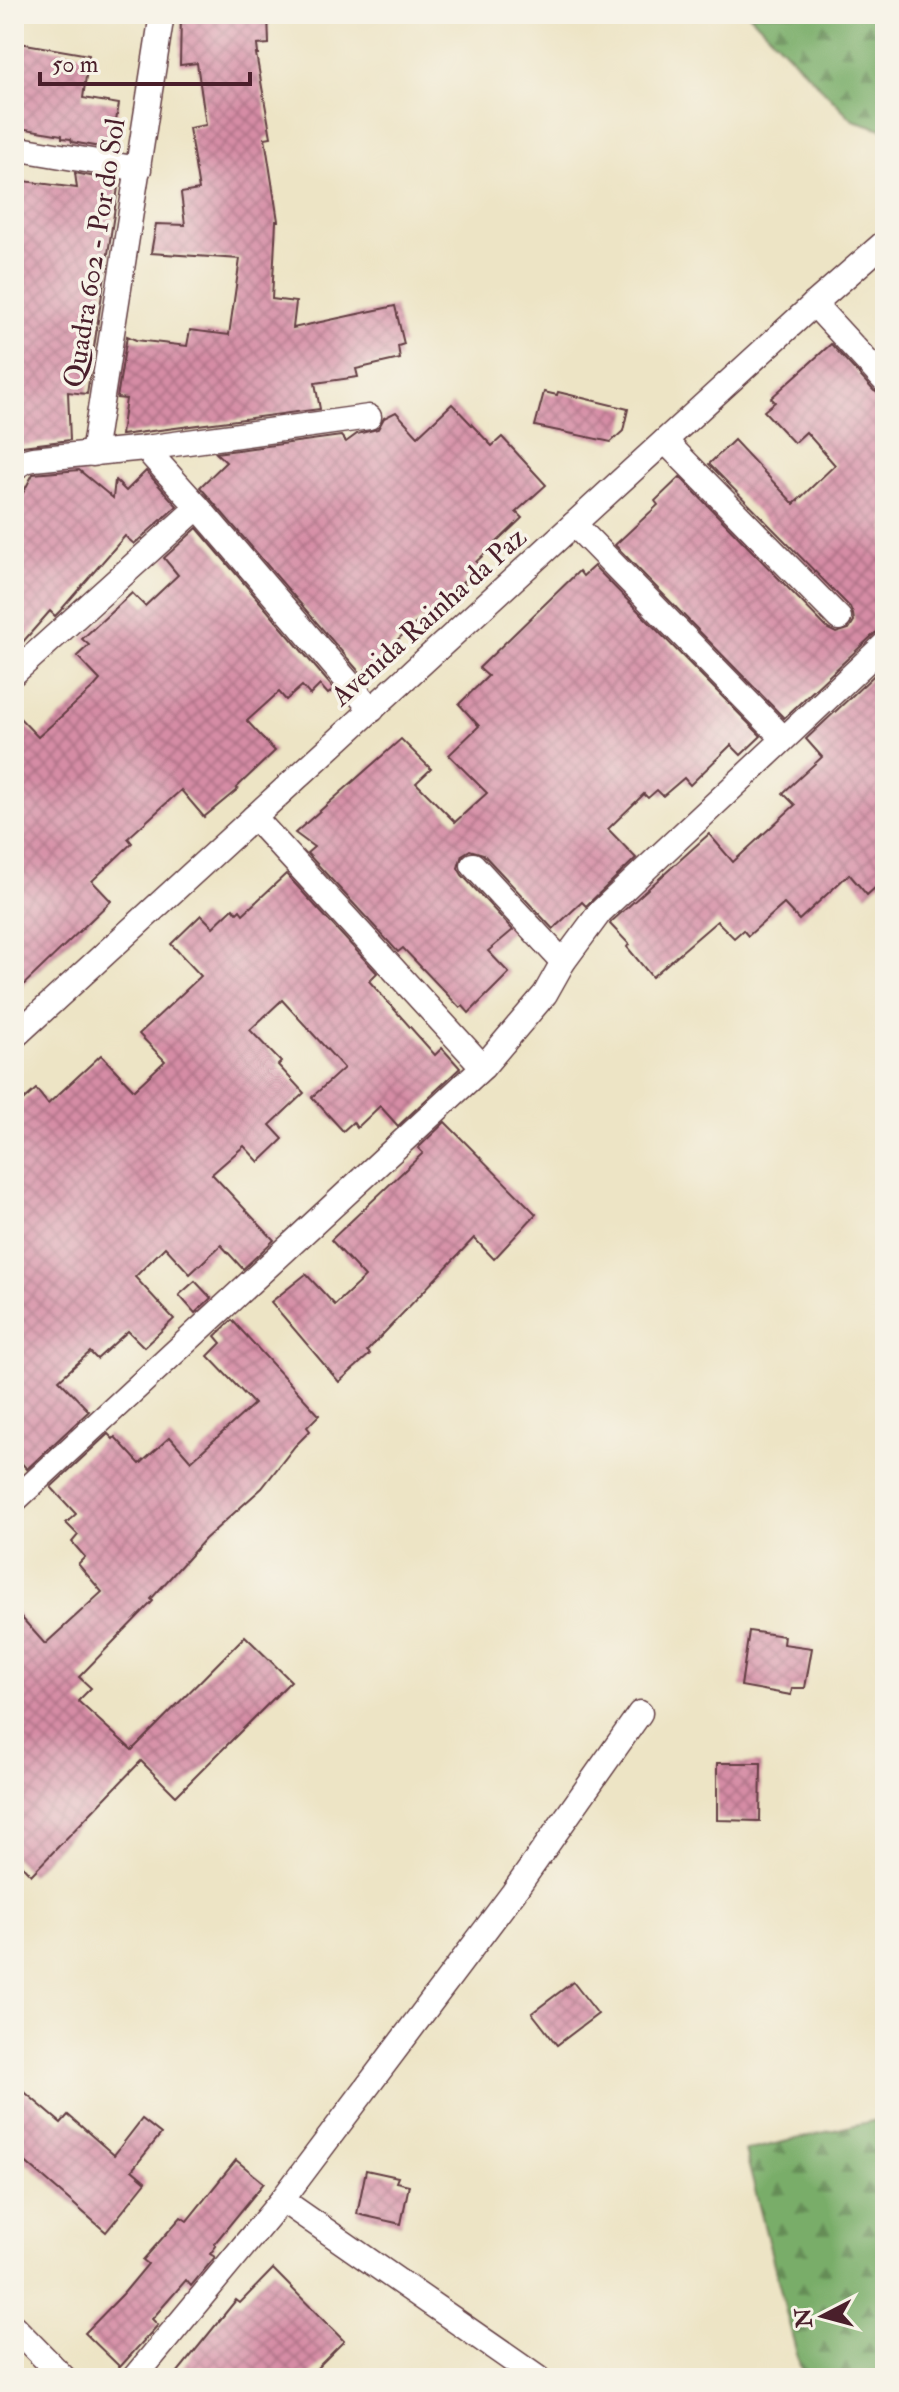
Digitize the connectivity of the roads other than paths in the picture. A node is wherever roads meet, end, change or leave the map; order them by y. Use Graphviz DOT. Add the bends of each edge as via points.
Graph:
graph roads {
  1 [pos="162,14"];
  2 [pos="14,148"];
  3 [pos="139,169"];
  4 [pos="885,242"];
  5 [pos="814,304"];
  6 [pos="885,381"];
  7 [pos="369,417"];
  8 [pos="665,441"];
  9 [pos="145,448"];
  10 [pos="93,454"];
  11 [pos="14,468"];
  12 [pos="198,507"];
  13 [pos="574,524"];
  14 [pos="839,618"];
  15 [pos="885,644"];
  16 [pos="14,673"];
  17 [pos="372,710"];
  18 [pos="783,738"];
  19 [pos="254,817"];
  20 [pos="473,865"];
  21 [pos="563,962"];
  22 [pos="14,1037"];
  23 [pos="483,1067"];
  24 [pos="14,1501"];
  25 [pos="640,1713"];
  26 [pos="282,2200"];
  27 [pos="14,2327"];
  28 [pos="64,2378"];
  29 [pos="134,2378"];
  30 [pos="538,2378"];
  1 -- 3 [label="street, Quadra 602 - Por do Sol"];
  2 -- 3 [label="street"];
  3 -- 10 [label="street, Quadra 602 - Por do Sol"];
  4 -- 5 [label="street, Avenida Rainha da Paz"];
  5 -- 6 [label="street"];
  5 -- 8 [label="street, Avenida Rainha da Paz"];
  7 -- 9 [label="street"];
  8 -- 13 [label="street, Avenida Rainha da Paz"];
  8 -- 14 [label="street"];
  9 -- 10 [label="street"];
  9 -- 12 [label="street"];
  10 -- 11 [label="street" via="33,459"];
  12 -- 16 [label="street"];
  12 -- 17 [label="street"];
  13 -- 17 [label="street, Avenida Rainha da Paz"];
  13 -- 18 [label="street"];
  15 -- 18 [label="street"];
  17 -- 19 [label="street, Avenida Rainha da Paz"];
  18 -- 21 [label="street" via="611,901"];
  19 -- 22 [label="street, Avenida Rainha da Paz"];
  19 -- 23 [label="street"];
  20 -- 21 [label="street"];
  21 -- 23 [label="street" via="545,994"];
  23 -- 24 [label="street"];
  25 -- 26 [label="street" via="513,1893"];
  26 -- 29 [label="street"];
  26 -- 30 [label="street"];
  27 -- 28 [label="street"];
}
